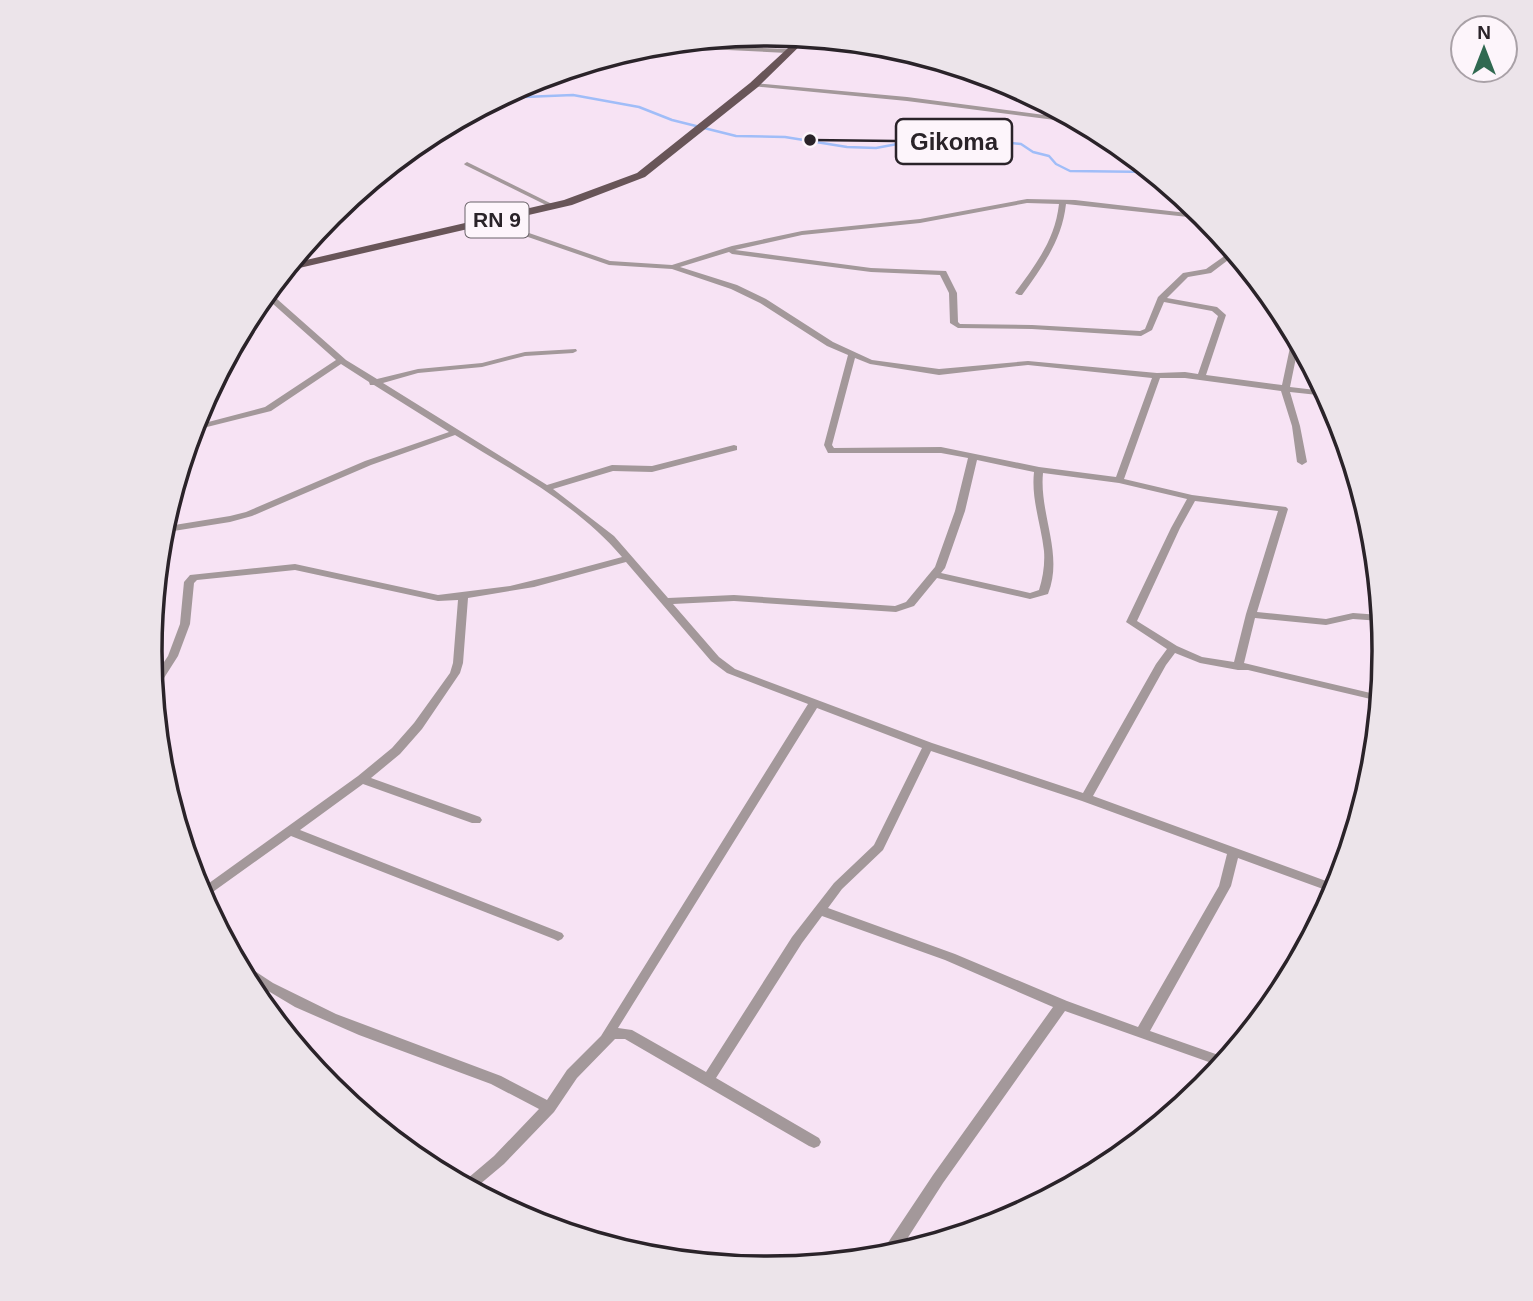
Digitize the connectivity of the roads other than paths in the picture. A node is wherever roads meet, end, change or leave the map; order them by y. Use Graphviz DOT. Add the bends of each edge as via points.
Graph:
graph roads {
  1 [pos="792,47"];
  2 [pos="717,48"];
  3 [pos="786,51"];
  4 [pos="754,85"];
  5 [pos="1053,118"];
  6 [pos="467,164"];
  7 [pos="1063,202"];
  8 [pos="554,207"];
  9 [pos="1185,215"];
  10 [pos="463,228"];
  11 [pos="726,251"];
  12 [pos="1226,258"];
  13 [pos="301,265"];
  14 [pos="672,267"];
  15 [pos="1019,293"];
  16 [pos="1161,299"];
  17 [pos="273,300"];
  18 [pos="573,351"];
  19 [pos="1293,353"];
  20 [pos="852,355"];
  21 [pos="341,361"];
  22 [pos="1157,376"];
  23 [pos="1201,377"];
  24 [pos="373,383"];
  25 [pos="1284,389"];
  26 [pos="1313,392"];
  27 [pos="206,425"];
  28 [pos="453,433"];
  29 [pos="734,448"];
  30 [pos="973,458"];
  31 [pos="1301,462"];
  32 [pos="1039,470"];
  33 [pos="1119,480"];
  34 [pos="545,488"];
  35 [pos="1192,498"];
  36 [pos="174,528"];
  37 [pos="629,558"];
  38 [pos="935,574"];
  39 [pos="463,597"];
  40 [pos="668,601"];
  41 [pos="1251,614"];
  42 [pos="1370,617"];
  43 [pos="1173,648"];
  44 [pos="1238,667"];
  45 [pos="163,672"];
  46 [pos="1369,696"];
  47 [pos="814,703"];
  48 [pos="928,746"];
  49 [pos="362,779"];
  50 [pos="1086,798"];
  51 [pos="476,820"];
  52 [pos="291,831"];
  53 [pos="1233,852"];
  54 [pos="1324,885"];
  55 [pos="211,888"];
  56 [pos="820,910"];
  57 [pos="558,936"];
  58 [pos="260,981"];
  59 [pos="1062,1005"];
  60 [pos="1142,1032"];
  61 [pos="607,1035"];
  62 [pos="1213,1058"];
  63 [pos="702,1077"];
  64 [pos="548,1108"];
  65 [pos="814,1142"];
  66 [pos="475,1180"];
  67 [pos="897,1241"];
  1 -- 3 [label="main road, RN 9"];
  2 -- 3 [label="street"];
  3 -- 4 [label="main road, RN 9"];
  4 -- 5 [label="street"];
  4 -- 8 [label="main road, RN 9" via="641,175"];
  6 -- 8 [label="street"];
  7 -- 9 [label="street"];
  7 -- 11 [label="street" via="1027,201 920,221 802,233"];
  7 -- 15 [label="street" via="1053,247"];
  8 -- 10 [label="main road, RN 9"];
  10 -- 13 [label="main road, RN 9"];
  10 -- 14 [label="street" via="530,235 610,263"];
  11 -- 14 [label="street"];
  11 -- 16 [label="street" via="871,270 943,273 953,293 954,323 958,326 1141,334 1148,331"];
  12 -- 16 [label="street" via="1208,271 1186,275"];
  14 -- 20 [label="street" via="753,296"];
  16 -- 23 [label="street" via="1221,313"];
  17 -- 21 [label="street"];
  18 -- 24 [label="street" via="418,371"];
  19 -- 25 [label="street"];
  20 -- 22 [label="street" via="939,372 1015,362"];
  20 -- 30 [label="street" via="828,445 831,451 941,450"];
  21 -- 24 [label="street"];
  21 -- 27 [label="street" via="268,409"];
  22 -- 23 [label="street"];
  22 -- 33 [label="street"];
  23 -- 25 [label="street"];
  24 -- 28 [label="street"];
  25 -- 26 [label="street"];
  25 -- 31 [label="street"];
  28 -- 34 [label="street"];
  28 -- 36 [label="street" via="249,513"];
  29 -- 34 [label="street" via="648,470 612,468"];
  30 -- 32 [label="street"];
  30 -- 38 [label="street" via="960,511"];
  32 -- 33 [label="street"];
  32 -- 38 [label="street" via="1049,564 1044,592 1030,596"];
  33 -- 35 [label="street"];
  34 -- 37 [label="street" via="611,538"];
  35 -- 41 [label="street" via="1283,509"];
  35 -- 43 [label="street" via="1131,622"];
  37 -- 39 [label="street"];
  37 -- 40 [label="street"];
  38 -- 40 [label="street" via="910,604 900,608 734,598"];
  39 -- 45 [label="street" via="425,597 296,567 194,577 189,582 185,624"];
  39 -- 49 [label="street" via="455,673 406,741"];
  40 -- 47 [label="street" via="715,659 731,671"];
  41 -- 42 [label="street" via="1326,622"];
  41 -- 44 [label="street"];
  43 -- 44 [label="street" via="1200,660"];
  43 -- 50 [label="street"];
  44 -- 46 [label="street"];
  47 -- 48 [label="street"];
  47 -- 61 [label="street"];
  48 -- 50 [label="street"];
  48 -- 56 [label="street" via="879,847"];
  49 -- 51 [label="street"];
  49 -- 52 [label="street"];
  50 -- 53 [label="street"];
  52 -- 55 [label="street"];
  52 -- 57 [label="street"];
  53 -- 54 [label="street"];
  53 -- 60 [label="street" via="1225,886"];
  56 -- 59 [label="street" via="950,957"];
  56 -- 63 [label="street" via="713,1074"];
  58 -- 64 [label="street" via="318,1013 498,1081"];
  59 -- 60 [label="street"];
  59 -- 67 [label="street"];
  60 -- 62 [label="street"];
  61 -- 63 [label="street" via="627,1034"];
  61 -- 64 [label="street"];
  63 -- 65 [label="street"];
  64 -- 66 [label="street"];
}
